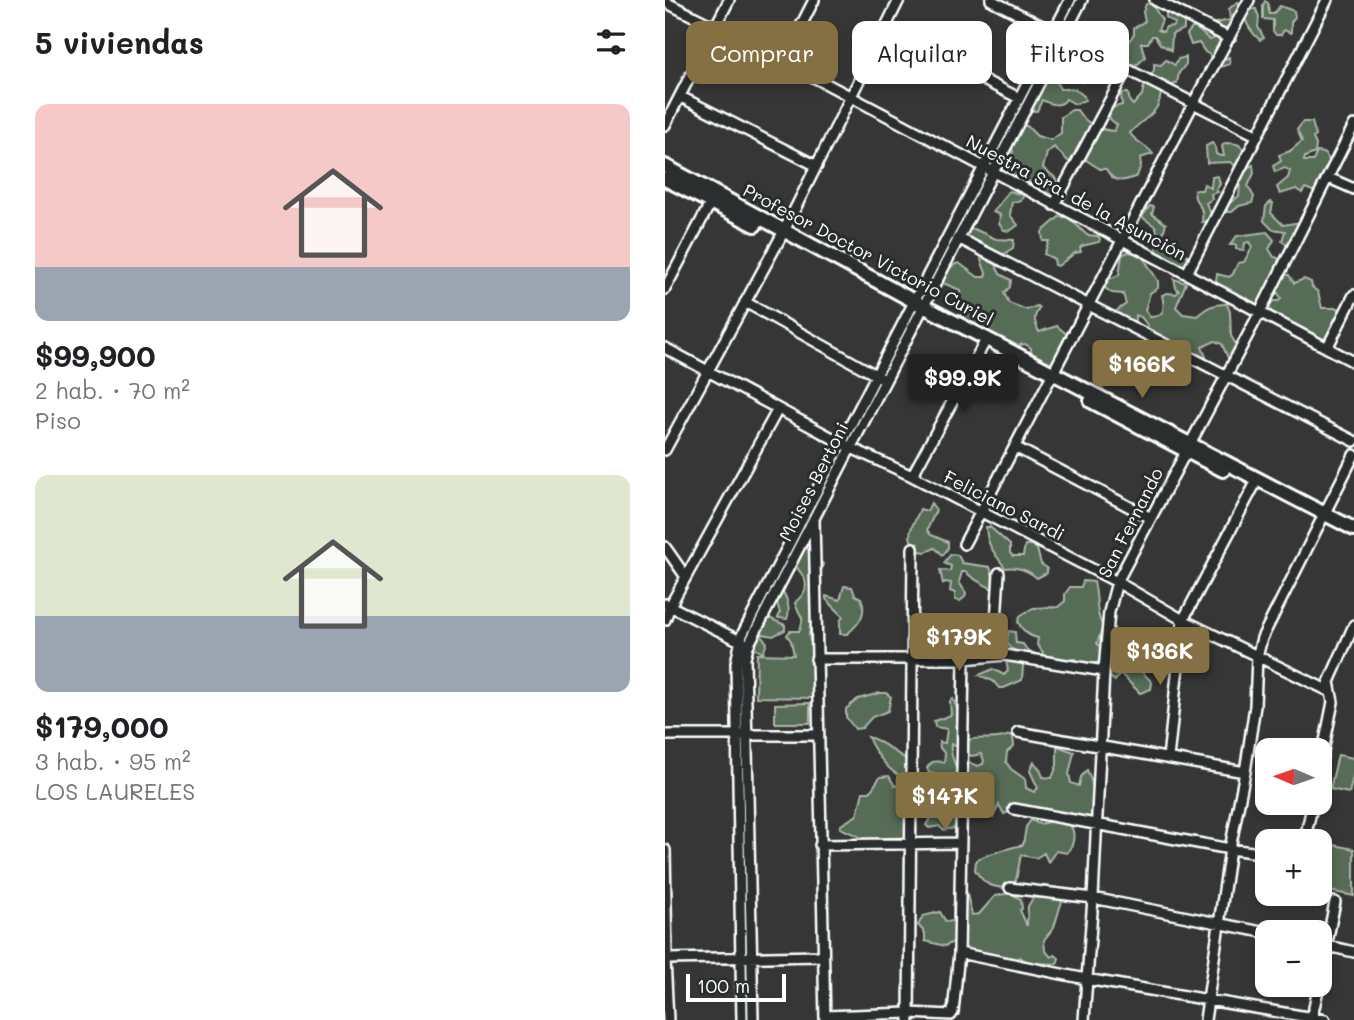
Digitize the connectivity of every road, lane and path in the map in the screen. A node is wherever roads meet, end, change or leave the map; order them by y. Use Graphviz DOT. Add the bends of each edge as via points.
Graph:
graph roads {
  1 [pos="729,0"];
  2 [pos="814,0"];
  3 [pos="899,0"];
  4 [pos="991,0"];
  5 [pos="1070,0"];
  6 [pos="1081,0"];
  7 [pos="1155,0"];
  8 [pos="1249,0"];
  9 [pos="665,2"];
  10 [pos="1322,2"];
  11 [pos="703,21"];
  12 [pos="718,21"];
  13 [pos="803,21"];
  14 [pos="889,21"];
  15 [pos="1033,21"];
  16 [pos="1058,21"];
  17 [pos="1070,21"];
  18 [pos="1229,38"];
  19 [pos="1129,72"];
  20 [pos="687,84"];
  21 [pos="826,84"];
  22 [pos="858,84"];
  23 [pos="991,84"];
  24 [pos="1026,84"];
  25 [pos="1036,84"];
  26 [pos="1119,84"];
  27 [pos="681,97"];
  28 [pos="851,97"];
  29 [pos="1019,98"];
  30 [pos="1193,104"];
  31 [pos="665,125"];
  32 [pos="1354,125"];
  33 [pos="1256,135"];
  34 [pos="665,166"];
  35 [pos="817,166"];
  36 [pos="988,170"];
  37 [pos="1329,178"];
  38 [pos="665,179"];
  39 [pos="1354,189"];
  40 [pos="711,202"];
  41 [pos="1054,205"];
  42 [pos="782,235"];
  43 [pos="958,238"];
  44 [pos="1123,240"];
  45 [pos="1187,273"];
  46 [pos="665,289"];
  47 [pos="1354,295"];
  48 [pos="745,302"];
  49 [pos="917,306"];
  50 [pos="1088,306"];
  51 [pos="1260,312"];
  52 [pos="985,341"];
  53 [pos="665,348"];
  54 [pos="1327,348"];
  55 [pos="1354,362"];
  56 [pos="707,369"];
  57 [pos="1052,376"];
  58 [pos="1225,376"];
  59 [pos="880,377"];
  60 [pos="778,409"];
  61 [pos="1354,441"];
  62 [pos="845,444"];
  63 [pos="1015,447"];
  64 [pos="1188,447"];
  65 [pos="665,450"];
  66 [pos="1354,455"];
  67 [pos="912,476"];
  68 [pos="1254,486"];
  69 [pos="810,503"];
  70 [pos="981,511"];
  71 [pos="813,516"];
  72 [pos="1323,517"];
  73 [pos="1151,518"];
  74 [pos="1354,529"];
  75 [pos="1354,538"];
  76 [pos="964,544"];
  77 [pos="665,547"];
  78 [pos="913,548"];
  79 [pos="999,573"];
  80 [pos="686,577"];
  81 [pos="1117,582"];
  82 [pos="668,605"];
  83 [pos="665,620"];
  84 [pos="1183,620"];
  85 [pos="1354,625"];
  86 [pos="744,644"];
  87 [pos="994,655"];
  88 [pos="1257,657"];
  89 [pos="911,658"];
  90 [pos="816,659"];
  91 [pos="964,659"];
  92 [pos="1104,671"];
  93 [pos="1329,691"];
  94 [pos="1018,732"];
  95 [pos="748,734"];
  96 [pos="665,735"];
  97 [pos="737,735"];
  98 [pos="818,735"];
  99 [pos="1326,738"];
  100 [pos="1099,747"];
  101 [pos="1168,758"];
  102 [pos="1245,772"];
  103 [pos="1014,809"];
  104 [pos="1096,824"];
  105 [pos="960,843"];
  106 [pos="911,844"];
  107 [pos="820,845"];
  108 [pos="1230,849"];
  109 [pos="665,850"];
  110 [pos="1255,852"];
  111 [pos="666,887"];
  112 [pos="1010,888"];
  113 [pos="1093,898"];
  114 [pos="1335,902"];
  115 [pos="1330,920"];
  116 [pos="1219,922"];
  117 [pos="1255,930"];
  118 [pos="1332,947"];
  119 [pos="1354,952"];
  120 [pos="959,953"];
  121 [pos="823,956"];
  122 [pos="741,958"];
  123 [pos="752,958"];
  124 [pos="666,959"];
  125 [pos="1086,979"];
  126 [pos="1316,997"];
  127 [pos="1208,999"];
  128 [pos="909,1017"];
  129 [pos="1312,1017"];
  130 [pos="825,1018"];
  131 [pos="668,1020"];
  132 [pos="742,1020"];
  133 [pos="753,1020"];
  134 [pos="1084,1020"];
  135 [pos="1205,1020"];
  136 [pos="1325,1020"];
  1 -- 12 [label="street"];
  2 -- 13 [label="street"];
  3 -- 14 [label="street"];
  4 -- 15 [label="street"];
  5 -- 16 [label="street, Moises Bertoni"];
  6 -- 17 [label="street, Moises Bertoni"];
  7 -- 18 [label="street"];
  8 -- 18 [label="street"];
  9 -- 11 [label="street"];
  10 -- 33 [label="street"];
  18 -- 30 [label="street"];
  19 -- 30 [label="street"];
  20 -- 27 [label="street"];
  21 -- 28 [label="street, Nuestra Sra. de la Asunción"];
  22 -- 28 [label="street"];
  23 -- 29 [label="street"];
  24 -- 29 [label="street, Moises Bertoni"];
  25 -- 36 [label="street, Moises Bertoni"];
  26 -- 41 [label="street"];
  27 -- 31 [label="street"];
  27 -- 35 [label="street"];
  28 -- 35 [label="street"];
  28 -- 36 [label="street, Nuestra Sra. de la Asunción"];
  29 -- 36 [label="street, Moises Bertoni"];
  30 -- 33 [label="street"];
  30 -- 44 [label="street"];
  32 -- 37 [label="street, San Fernando"];
  33 -- 45 [label="street"];
  34 -- 42 [label="main road, Profesor Doctor Victorio Curiel"];
  35 -- 42 [label="street"];
  36 -- 41 [label="street, Nuestra Sra. de la Asunción"];
  36 -- 43 [label="street, Moises Bertoni"];
  36 -- 49 [label="street, Moises Bertoni"];
  37 -- 39 [label="street"];
  37 -- 51 [label="street, San Fernando"];
  38 -- 40 [label="main road, Profesor Doctor Victorio Curiel"];
  40 -- 42 [label="main road, Profesor Doctor Victorio Curiel"];
  40 -- 46 [label="street"];
  41 -- 44 [label="street, Nuestra Sra. de la Asunción"];
  42 -- 48 [label="street"];
  42 -- 49 [label="main road, Profesor Doctor Victorio Curiel"];
  43 -- 49 [label="street, Moises Bertoni"];
  43 -- 50 [label="street"];
  44 -- 45 [label="street, Nuestra Sra. de la Asunción"];
  44 -- 50 [label="street"];
  45 -- 51 [label="street, Nuestra Sra. de la Asunción"];
  47 -- 54 [label="street"];
  48 -- 56 [label="street"];
  48 -- 59 [label="street"];
  49 -- 52 [label="main road, Profesor Doctor Victorio Curiel"];
  49 -- 59 [label="street, Moises Bertoni"];
  50 -- 57 [label="street"];
  50 -- 58 [label="street"];
  51 -- 54 [label="street, Nuestra Sra. de la Asunción"];
  51 -- 58 [label="street, San Fernando"];
  52 -- 57 [label="main road, Profesor Doctor Victorio Curiel"];
  52 -- 67 [label="street"];
  53 -- 56 [label="street, Feliciano Sardi"];
  54 -- 55 [label="street, Nuestra Sra. de la Asunción"];
  56 -- 60 [label="street, Feliciano Sardi"];
  56 -- 65 [label="street"];
  57 -- 63 [label="street"];
  57 -- 64 [label="main road, Profesor Doctor Victorio Curiel"];
  58 -- 61 [label="street"];
  58 -- 64 [label="street, San Fernando"];
  59 -- 62 [label="street, Moises Bertoni"];
  60 -- 62 [label="street, Feliciano Sardi"];
  60 -- 80 [label="street"];
  62 -- 67 [label="street, Feliciano Sardi"];
  62 -- 69 [label="street, Moises Bertoni"];
  62 -- 71 [label="street, Moises Bertoni"];
  63 -- 70 [label="street"];
  63 -- 73 [label="street"];
  64 -- 68 [label="main road, Profesor Doctor Victorio Curiel"];
  64 -- 72 [label="main road, Profesor Doctor Victorio Curiel"];
  64 -- 73 [label="street, San Fernando"];
  66 -- 72 [label="street"];
  67 -- 70 [label="street, Feliciano Sardi"];
  68 -- 72 [label="main road, Profesor Doctor Victorio Curiel"];
  68 -- 84 [label="street"];
  69 -- 71 [label="street"];
  69 -- 86 [label="street, Moises Bertoni"];
  70 -- 76 [label="street"];
  70 -- 81 [label="street, Feliciano Sardi"];
  71 -- 86 [label="street, Moises Bertoni"];
  71 -- 90 [label="street"];
  72 -- 74 [label="main road, Profesor Doctor Victorio Curiel"];
  72 -- 75 [label="main road, Profesor Doctor Victorio Curiel"];
  72 -- 88 [label="street" via="1268,624"];
  73 -- 81 [label="street, San Fernando"];
  77 -- 80 [label="street"];
  78 -- 89 [label="street"];
  79 -- 87 [label="street"];
  80 -- 82 [label="street"];
  81 -- 84 [label="street, Feliciano Sardi"];
  81 -- 92 [label="street, San Fernando" via="1109,612"];
  82 -- 83 [label="street"];
  82 -- 86 [label="street"];
  84 -- 88 [label="street, Feliciano Sardi"];
  84 -- 101 [label="street"];
  85 -- 93 [label="street" via="1332,670"];
  86 -- 95 [label="street, Moises Bertoni"];
  86 -- 97 [label="street, Moises Bertoni" via="736,663"];
  87 -- 91 [label="street"];
  87 -- 92 [label="street"];
  88 -- 93 [label="street, Feliciano Sardi"];
  88 -- 102 [label="street"];
  89 -- 90 [label="street"];
  89 -- 91 [label="street"];
  89 -- 106 [label="street"];
  90 -- 98 [label="street"];
  91 -- 105 [label="street"];
  92 -- 100 [label="street, San Fernando"];
  93 -- 99 [label="street" via="1333,702"];
  94 -- 100 [label="street"];
  95 -- 97 [label="street"];
  95 -- 98 [label="street"];
  95 -- 123 [label="street, Moises Bertoni"];
  96 -- 97 [label="street"];
  97 -- 122 [label="street, Moises Bertoni"];
  98 -- 107 [label="street"];
  100 -- 101 [label="street"];
  100 -- 104 [label="street, San Fernando"];
  101 -- 102 [label="street"];
  102 -- 108 [label="street"];
  103 -- 104 [label="street"];
  104 -- 108 [label="street"];
  104 -- 113 [label="street, San Fernando"];
  105 -- 106 [label="street"];
  105 -- 120 [label="street"];
  106 -- 107 [label="street"];
  106 -- 128 [label="street"];
  107 -- 121 [label="street"];
  108 -- 110 [label="street"];
  108 -- 116 [label="street"];
  109 -- 111 [label="street"];
  111 -- 124 [label="street"];
  112 -- 113 [label="street"];
  113 -- 116 [label="street"];
  113 -- 125 [label="street, San Fernando"];
  114 -- 115 [label="street"];
  116 -- 117 [label="street"];
  116 -- 127 [label="street"];
  118 -- 119 [label="street"];
  120 -- 125 [label="street"];
  120 -- 128 [label="street" via="951,1014"];
  121 -- 123 [label="street"];
  121 -- 130 [label="street"];
  122 -- 123 [label="street"];
  122 -- 124 [label="street"];
  122 -- 132 [label="street, Moises Bertoni"];
  123 -- 133 [label="street, Moises Bertoni"];
  124 -- 131 [label="street"];
  125 -- 127 [label="street"];
  125 -- 134 [label="street, San Fernando"];
  126 -- 129 [label="street"];
  127 -- 129 [label="street"];
  127 -- 135 [label="street"];
  128 -- 130 [label="street"];
  129 -- 136 [label="street"];
}
